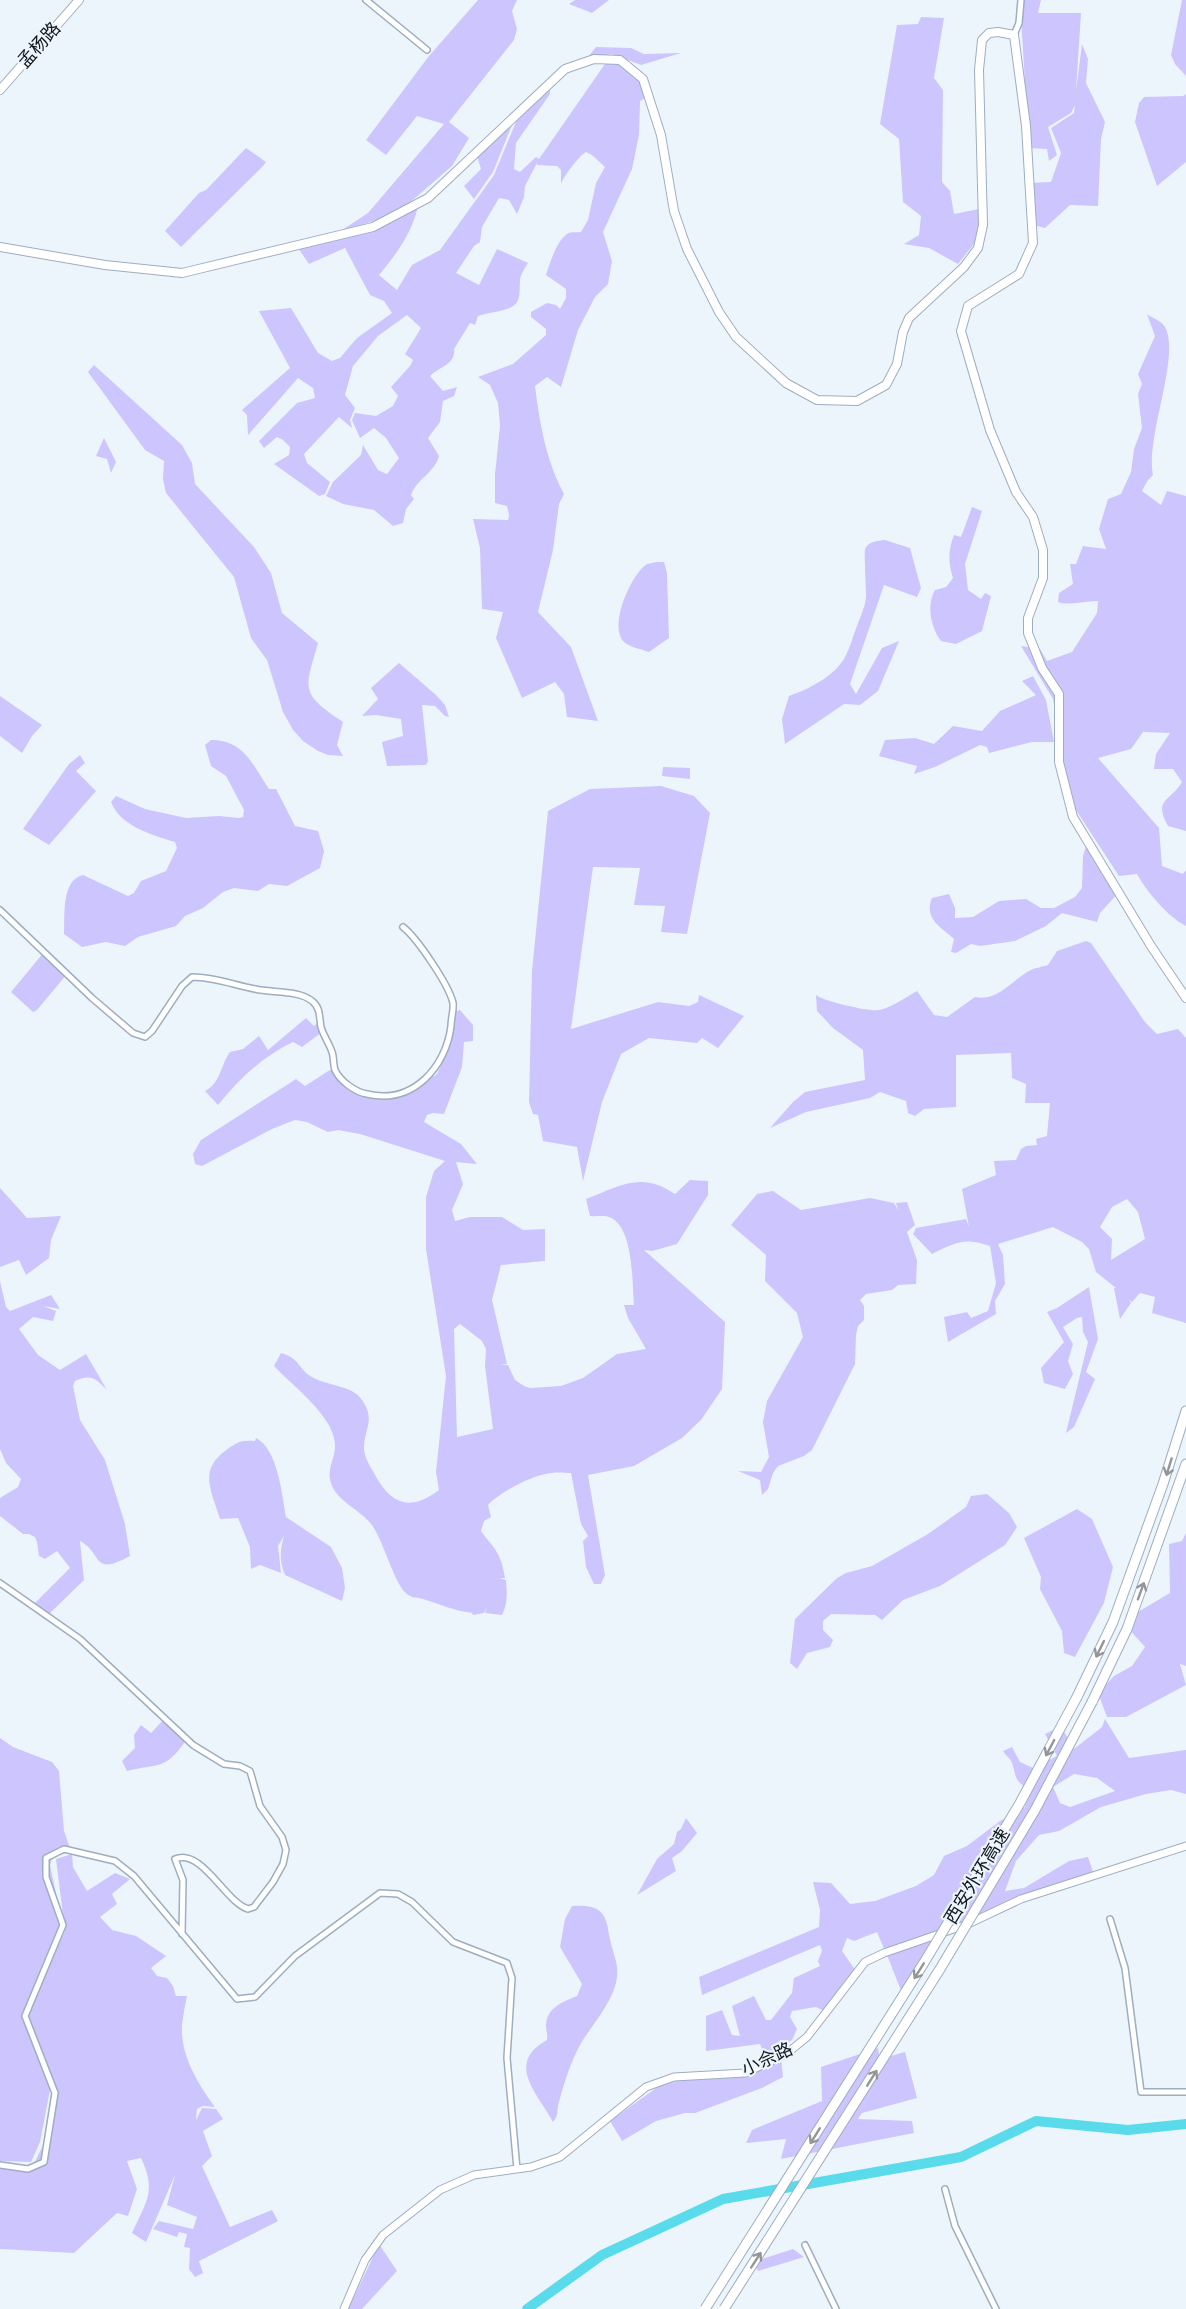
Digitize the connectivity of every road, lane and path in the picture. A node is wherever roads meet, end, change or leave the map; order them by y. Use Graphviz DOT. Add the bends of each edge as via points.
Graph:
graph roads {
  1 [pos="79,0"];
  2 [pos="366,0"];
  3 [pos="1021,0"];
  4 [pos="1014,35"];
  5 [pos="427,50"];
  6 [pos="0,90"];
  7 [pos="0,247"];
  8 [pos="0,910"];
  9 [pos="403,927"];
  10 [pos="1186,998"];
  11 [pos="1186,1411"];
  12 [pos="1186,1464"];
  13 [pos="0,1583"];
  14 [pos="1186,1846"];
  15 [pos="1110,1919"];
  16 [pos="182,1934"];
  17 [pos="1186,2092"];
  18 [pos="0,2165"];
  19 [pos="517,2169"];
  20 [pos="945,2189"];
  21 [pos="804,2245"];
  22 [pos="344,2309"];
  23 [pos="705,2309"];
  24 [pos="724,2309"];
  25 [pos="836,2309"];
  26 [pos="996,2309"];
  1 -- 6 [label="main road, 孟杨路"];
  2 -- 5 [label="street"];
  3 -- 4 [label="street"];
  4 -- 7 [label="main road" via="989,33 982,40 979,70 983,225 978,248 964,267 909,318 897,364 886,384 857,401 817,400 786,383 736,338 687,249 674,211 661,135 643,79 620,60 594,58 565,69 428,198 373,227 182,273"];
  4 -- 10 [label="main road" via="1026,126 1032,243 1019,274 968,306 961,331 990,430 1016,492 1033,516 1043,550 1043,578 1028,618 1028,633 1042,668 1059,694 1059,762 1073,817"];
  8 -- 9 [label="street" via="92,998 141,1037 152,1031 192,977 299,996 317,1006 335,1069 345,1081 368,1095 390,1096 427,1079 438,1065 449,1042 453,1004 423,950"];
  11 -- 23 [label="highway, 西安外环高速, one-way, bridge" via="1164,1484 1113,1622 1077,1697 1020,1803 931,1951"];
  24 -- 12 [label="highway, 西安外环高速, one-way, bridge" via="946,1959 1035,1810 1127,1629"];
  13 -- 16 [label="street" via="80,1639 193,1745 224,1764 250,1771 260,1806 282,1837 286,1850 283,1864 273,1882 248,1909 237,1904 197,1863 175,1859 183,1880"];
  14 -- 19 [label="street, 小佘路" via="1021,1899 968,1924 884,1953 866,1962 807,2037 786,2054 745,2073 674,2077 646,2087 560,2157"];
  15 -- 17 [label="street" via="1125,1968 1141,2092"];
  16 -- 18 [label="street" via="134,1876 115,1861 64,1849 46,1858 46,1877 63,1925 25,2016 55,2093 44,2162 28,2169"];
  16 -- 19 [label="street" via="237,1999 255,1997 295,1956 380,1893 398,1894 412,1902 453,1942 507,1963 512,1978 507,2058"];
  19 -- 22 [label="street, 小佘路" via="474,2175 440,2190 383,2235 365,2260"];
  20 -- 26 [label="street" via="954,2226"];
  21 -- 25 [label="street"];
}
